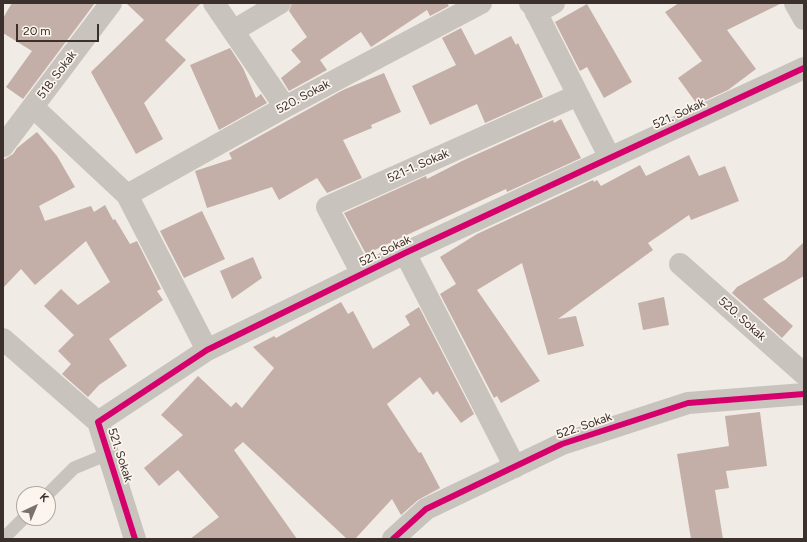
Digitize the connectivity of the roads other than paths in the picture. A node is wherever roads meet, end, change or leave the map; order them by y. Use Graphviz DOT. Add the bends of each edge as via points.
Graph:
graph roads {
  1 [pos="111,3"];
  2 [pos="214,3"];
  3 [pos="280,3"];
  4 [pos="481,3"];
  5 [pos="795,3"];
  6 [pos="540,6"];
  7 [pos="804,18"];
  8 [pos="233,31"];
  9 [pos="804,68"];
  10 [pos="578,95"];
  11 [pos="33,107"];
  12 [pos="285,107"];
  13 [pos="3,146"];
  14 [pos="610,158"];
  15 [pos="127,195"];
  16 [pos="405,252"];
  17 [pos="680,264"];
  18 [pos="362,274"];
  19 [pos="3,339"];
  20 [pos="208,350"];
  21 [pos="804,374"];
  22 [pos="804,394"];
  23 [pos="98,422"];
  24 [pos="108,454"];
  25 [pos="515,467"];
  26 [pos="56,486"];
  27 [pos="16,526"];
  28 [pos="3,539"];
  29 [pos="135,539"];
  30 [pos="393,539"];
  1 -- 11 [label="street, 518. Sokak"];
  2 -- 8 [label="street"];
  3 -- 8 [label="street"];
  4 -- 12 [label="street, 520. Sokak"];
  5 -- 7 [label="street"];
  6 -- 10 [label="street"];
  8 -- 12 [label="street"];
  9 -- 14 [label="street, 521. Sokak"];
  10 -- 14 [label="street"];
  10 -- 18 [label="street, 521-1. Sokak" via="327,207"];
  11 -- 13 [label="street, 518. Sokak"];
  11 -- 15 [label="street"];
  12 -- 15 [label="street, 520. Sokak"];
  14 -- 16 [label="street, 521. Sokak"];
  15 -- 20 [label="street"];
  16 -- 18 [label="street, 521. Sokak"];
  16 -- 25 [label="street"];
  17 -- 21 [label="street, 520. Sokak"];
  18 -- 20 [label="street, 521. Sokak"];
  19 -- 23 [label="street"];
  20 -- 23 [label="street, 521. Sokak"];
  22 -- 25 [label="street, 522. Sokak" via="688,403 562,444"];
  23 -- 24 [label="street, 521. Sokak"];
  24 -- 26 [label="lane" via="74,468"];
  24 -- 29 [label="street, 521. Sokak"];
  25 -- 30 [label="street, 522. Sokak" via="426,509"];
  27 -- 28 [label="lane"];
}
